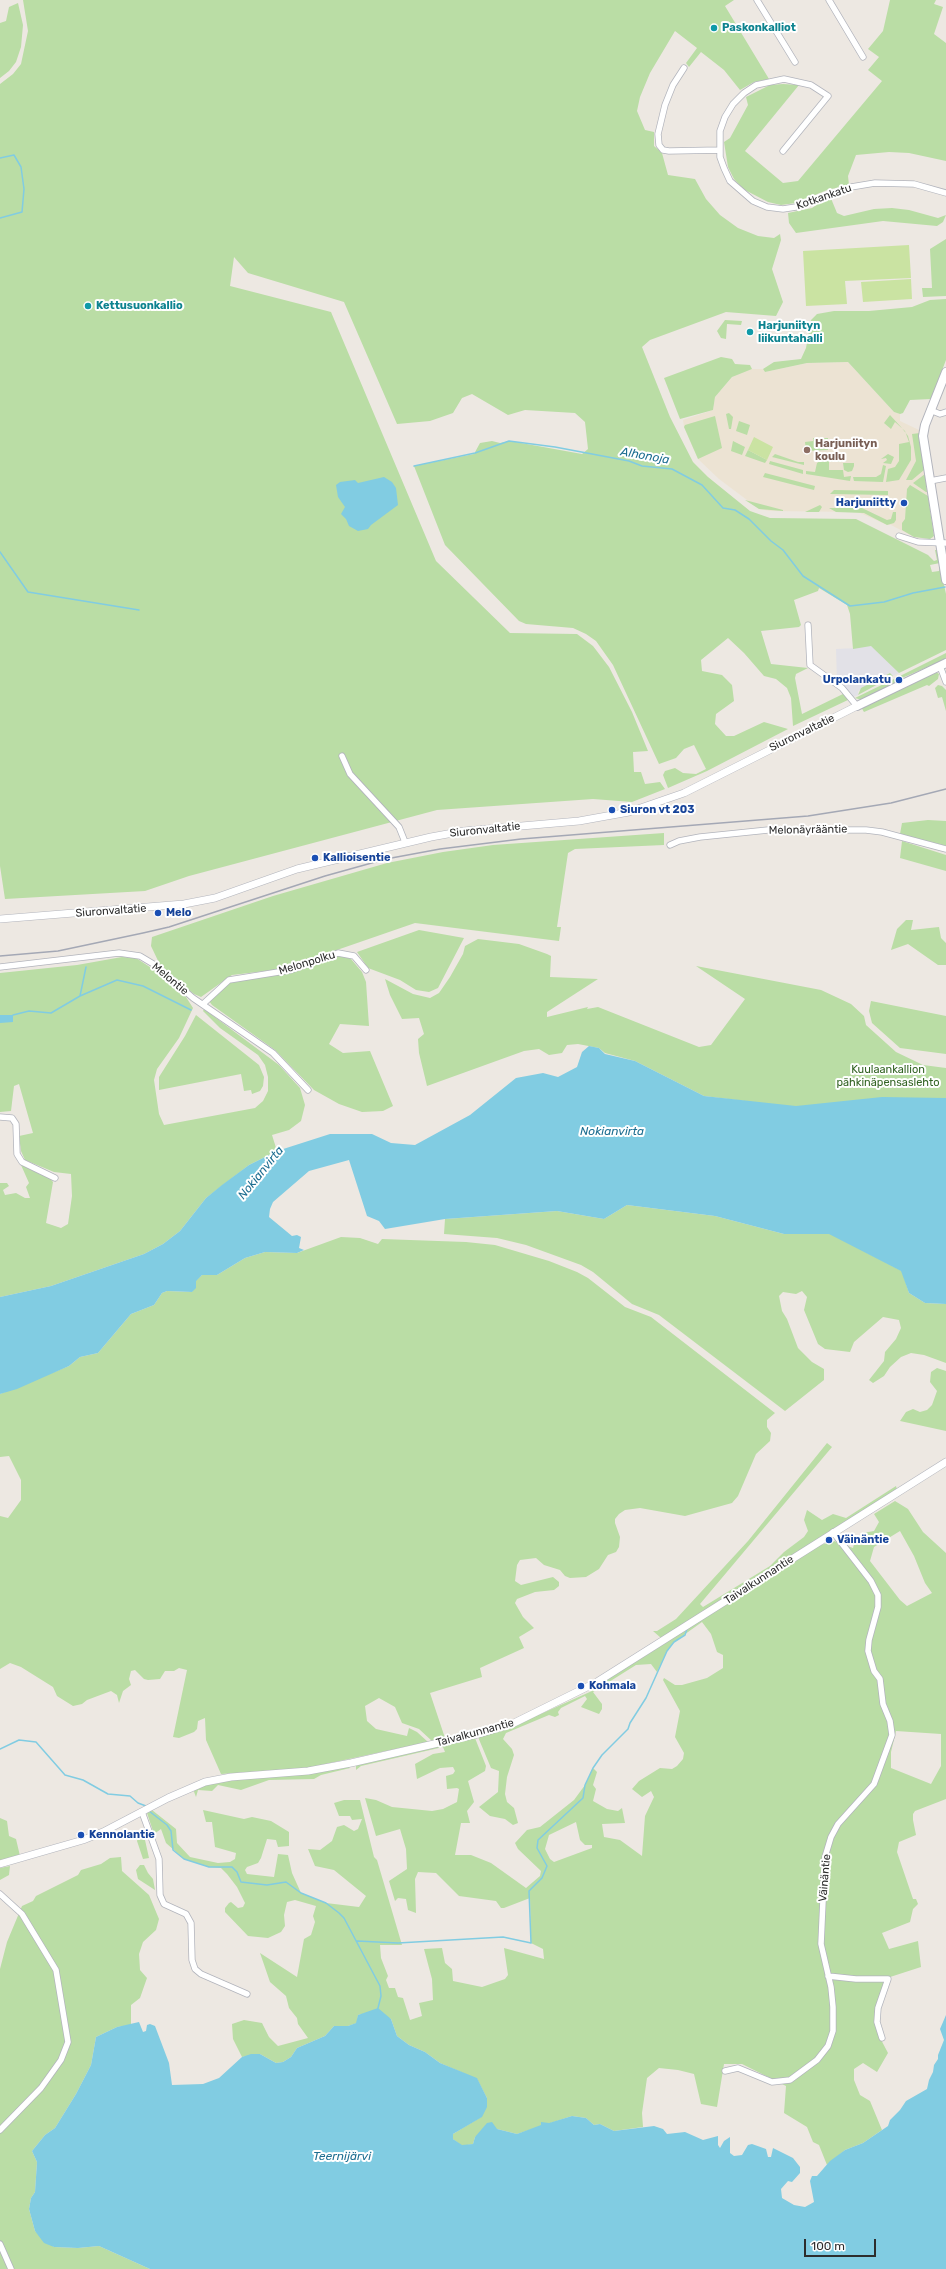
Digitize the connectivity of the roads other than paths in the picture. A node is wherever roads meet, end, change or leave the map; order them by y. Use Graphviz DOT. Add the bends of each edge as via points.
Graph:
graph roads {
  1 [pos="757,0"];
  2 [pos="828,0"];
  3 [pos="862,57"];
  4 [pos="794,62"];
  5 [pos="684,68"];
  6 [pos="720,150"];
  7 [pos="783,151"];
  8 [pos="946,193"];
  9 [pos="946,372"];
  10 [pos="930,410"];
  11 [pos="946,412"];
  12 [pos="946,478"];
  13 [pos="930,481"];
  14 [pos="899,536"];
  15 [pos="943,544"];
  16 [pos="946,580"];
  17 [pos="808,625"];
  18 [pos="943,665"];
  19 [pos="946,682"];
  20 [pos="857,706"];
  21 [pos="342,756"];
  22 [pos="405,842"];
  23 [pos="670,846"];
  24 [pos="946,850"];
  25 [pos="0,919"];
  26 [pos="0,967"];
  27 [pos="366,970"];
  28 [pos="203,1004"];
  29 [pos="308,1090"];
  30 [pos="0,1117"];
  31 [pos="55,1178"];
  32 [pos="946,1462"];
  33 [pos="833,1532"];
  34 [pos="142,1812"];
  35 [pos="0,1864"];
  36 [pos="0,1894"];
  37 [pos="828,1976"];
  38 [pos="247,1994"];
  39 [pos="882,2038"];
  40 [pos="725,2071"];
  41 [pos="0,2130"];
  42 [pos="0,2244"];
  43 [pos="11,2269"];
  1 -- 4 [label="street"];
  2 -- 3 [label="street"];
  5 -- 6 [label="street" via="673,85 665,105 658,134 659,145 663,150 669,151"];
  6 -- 7 [label="street, Kotkankatu" via="720,131 732,104 756,85 784,79 811,85 828,96"];
  6 -- 8 [label="street, Kotkankatu" via="720,157 730,181 753,201 766,207 796,208 851,187 875,183 914,184"];
  9 -- 10 [label="main road"];
  10 -- 11 [label="street" via="940,414"];
  10 -- 13 [label="main road" via="923,436"];
  12 -- 13 [label="street"];
  13 -- 15 [label="main road"];
  14 -- 15 [label="street" via="918,542"];
  15 -- 16 [label="main road"];
  17 -- 20 [label="street" via="810,665 842,688"];
  18 -- 19 [label="street"];
  18 -- 20 [label="main road, Siuronvaltatie"];
  20 -- 22 [label="street, Siuronvaltatie" via="684,793 647,806 579,821 464,832"];
  21 -- 22 [label="street" via="350,774 399,827"];
  22 -- 25 [label="street, Siuronvaltatie" via="297,869 215,898 184,904"];
  23 -- 24 [label="street, Melonäyrääntie" via="678,841 700,837 768,830 859,830 882,832"];
  26 -- 28 [label="street, Melontie" via="119,953 130,954 140,956 155,965"];
  27 -- 28 [label="street, Melonpolku" via="354,956 338,953 291,970 229,980"];
  28 -- 29 [label="street, Melontie" via="273,1053"];
  30 -- 31 [label="street" via="12,1118 16,1124 17,1154 22,1162"];
  32 -- 33 [label="street, Taivalkunnantie"];
  33 -- 34 [label="street, Taivalkunnantie" via="604,1678 512,1724 352,1763 205,1782"];
  33 -- 37 [label="street, Väinäntie" via="871,1581 878,1595 878,1607 868,1651 872,1666 880,1679 883,1704 892,1735 874,1784 838,1824 825,1857 821,1944"];
  34 -- 35 [label="street, Taivalkunnantie" via="83,1840"];
  34 -- 38 [label="street" via="159,1858 160,1895 164,1904 186,1914 191,1923 192,1960 195,1969"];
  36 -- 41 [label="street" via="22,1914 56,1970 68,2042 61,2060 41,2088"];
  37 -- 39 [label="street" via="888,1979 878,2008 877,2022"];
  37 -- 40 [label="street, Väinäntie" via="833,2031 828,2046 817,2060 796,2077 780,2083 738,2068"];
  42 -- 43 [label="street"];
}
